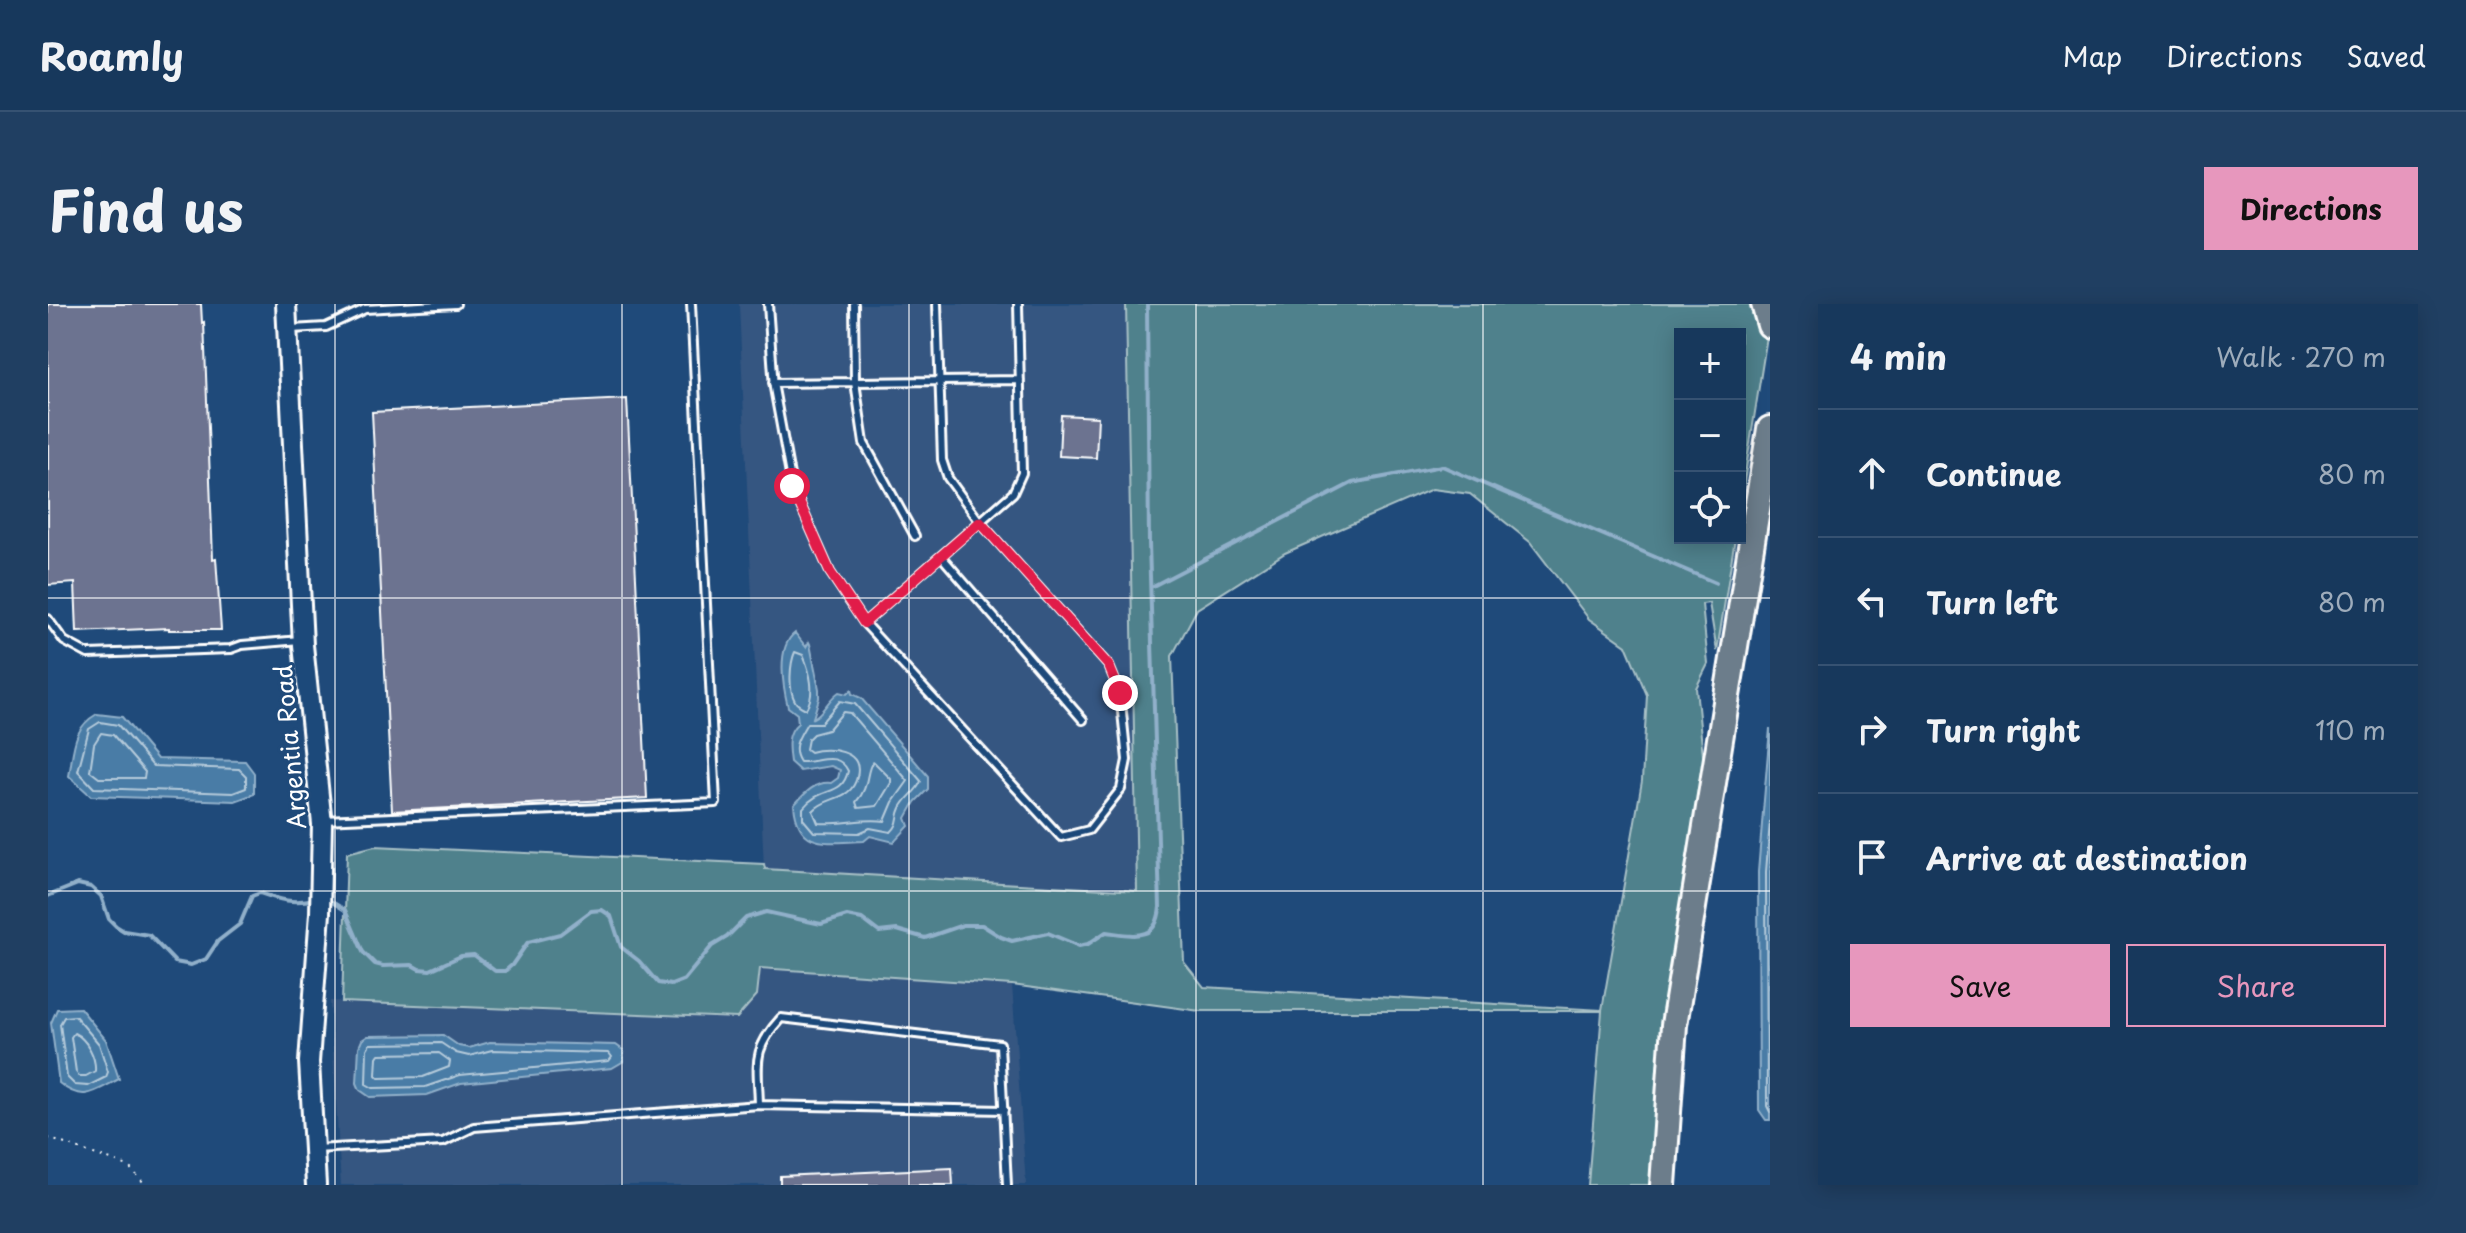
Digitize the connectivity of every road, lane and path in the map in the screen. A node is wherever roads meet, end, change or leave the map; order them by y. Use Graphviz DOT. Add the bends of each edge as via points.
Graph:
graph roads {
  1 [pos="286,304"];
  2 [pos="456,304"];
  3 [pos="691,304"];
  4 [pos="768,304"];
  5 [pos="854,304"];
  6 [pos="937,304"];
  7 [pos="1018,304"];
  8 [pos="1764,304"];
  9 [pos="1770,325"];
  10 [pos="287,329"];
  11 [pos="1020,380"];
  12 [pos="939,381"];
  13 [pos="855,382"];
  14 [pos="773,383"];
  15 [pos="1770,429"];
  16 [pos="980,522"];
  17 [pos="915,536"];
  18 [pos="941,556"];
  19 [pos="48,619"];
  20 [pos="864,623"];
  21 [pos="303,639"];
  22 [pos="1083,720"];
  23 [pos="322,820"];
  24 [pos="759,1105"];
  25 [pos="1004,1110"];
  26 [pos="48,1138"];
  27 [pos="314,1149"];
  28 [pos="146,1185"];
  29 [pos="316,1185"];
  30 [pos="1007,1185"];
  31 [pos="1663,1185"];
  1 -- 10 [label="street, Argentia Road"];
  2 -- 10 [label="lane" via="365,309 323,328"];
  3 -- 23 [label="lane" via="716,803"];
  4 -- 14 [label="lane"];
  5 -- 13 [label="lane"];
  6 -- 12 [label="lane"];
  7 -- 11 [label="lane"];
  8 -- 9 [label="highway"];
  10 -- 21 [label="street, Argentia Road"];
  11 -- 12 [label="lane"];
  11 -- 16 [label="lane" via="1022,473 1013,493"];
  12 -- 13 [label="lane"];
  12 -- 16 [label="lane" via="942,460 948,478"];
  13 -- 14 [label="lane"];
  13 -- 17 [label="lane" via="864,443"];
  14 -- 20 [label="lane" via="792,486 830,572"];
  15 -- 31 [label="highway" via="1674,1025"];
  16 -- 18 [label="lane"];
  16 -- 20 [label="lane" via="1109,666 1120,693 1127,760 1121,789 1089,830 1061,837"];
  18 -- 20 [label="lane"];
  18 -- 22 [label="lane"];
  19 -- 21 [label="lane" via="70,646 94,655 231,649"];
  21 -- 23 [label="street, Argentia Road"];
  23 -- 27 [label="street, Argentia Road" via="309,1062"];
  24 -- 25 [label="lane"];
  24 -- 25 [label="lane" via="758,1054 764,1037 781,1018 1000,1044"];
  24 -- 27 [label="lane" via="474,1127 443,1142"];
  25 -- 30 [label="lane"];
  26 -- 28 [label="path" via="128,1166"];
  27 -- 29 [label="street, Argentia Road"];
}
